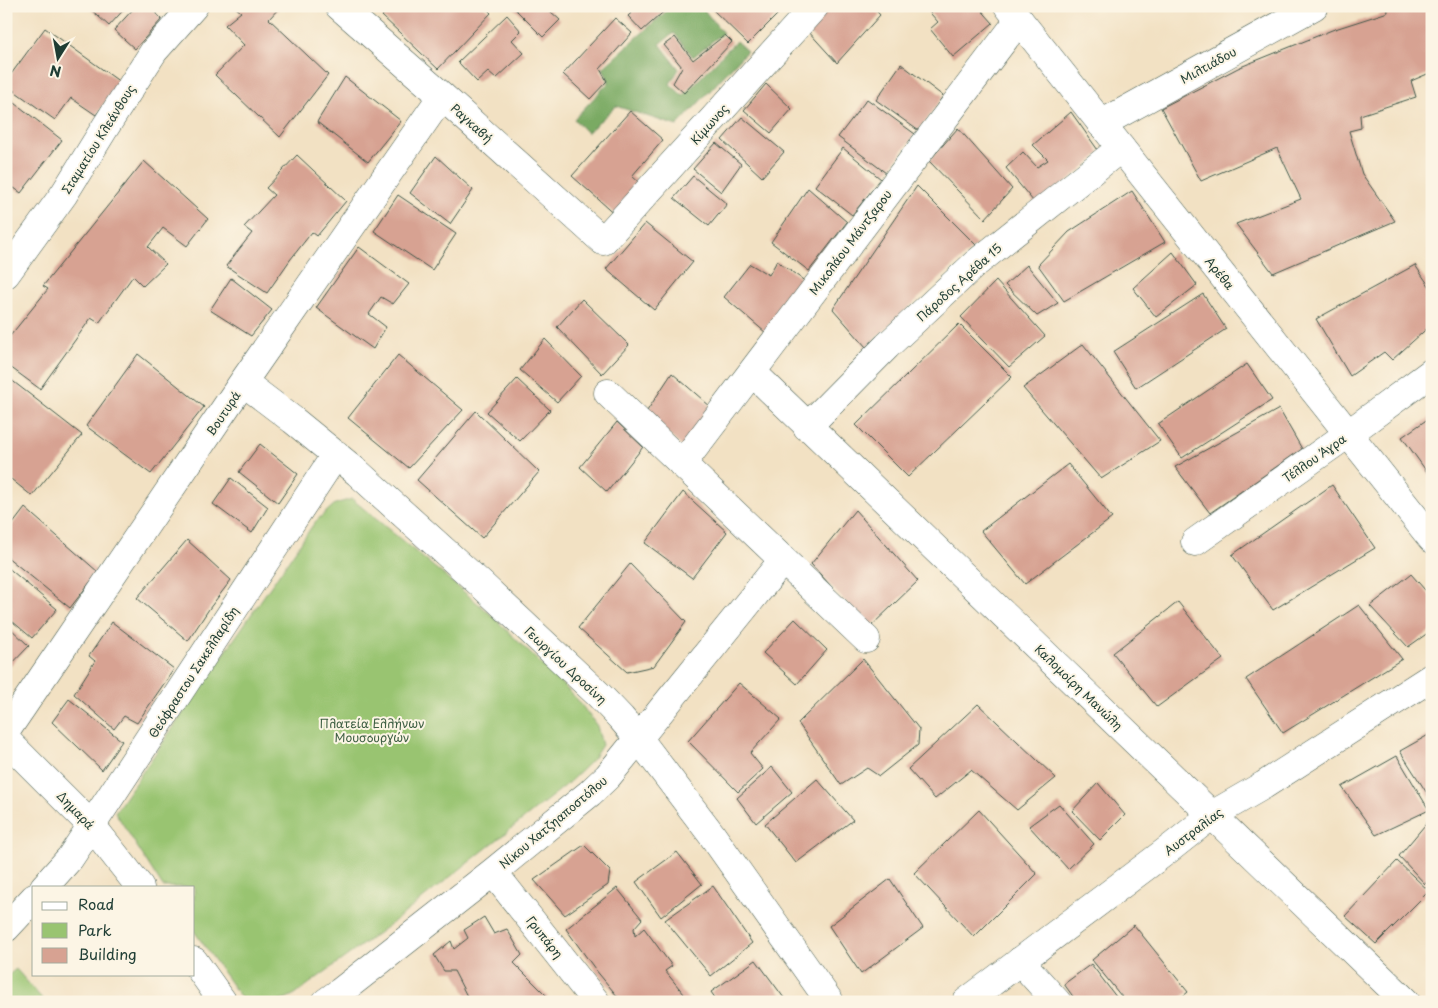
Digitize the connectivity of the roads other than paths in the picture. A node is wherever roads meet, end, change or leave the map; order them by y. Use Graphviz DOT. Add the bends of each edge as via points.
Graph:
graph roads {
  1 [pos="194,6"];
  2 [pos="339,6"];
  3 [pos="815,6"];
  4 [pos="1314,6"];
  5 [pos="1013,13"];
  6 [pos="442,96"];
  7 [pos="1101,124"];
  8 [pos="1121,148"];
  9 [pos="603,241"];
  10 [pos="6,274"];
  11 [pos="752,372"];
  12 [pos="1432,372"];
  13 [pos="243,382"];
  14 [pos="608,393"];
  15 [pos="807,427"];
  16 [pos="1348,434"];
  17 [pos="336,454"];
  18 [pos="682,464"];
  19 [pos="1432,539"];
  20 [pos="1195,542"];
  21 [pos="783,560"];
  22 [pos="866,640"];
  23 [pos="1432,677"];
  24 [pos="6,731"];
  25 [pos="639,739"];
  26 [pos="6,740"];
  27 [pos="1212,815"];
  28 [pos="92,826"];
  29 [pos="493,872"];
  30 [pos="45,886"];
  31 [pos="139,886"];
  32 [pos="32,900"];
  33 [pos="6,928"];
  34 [pos="1020,961"];
  35 [pos="195,962"];
  36 [pos="223,1002"];
  37 [pos="326,1002"];
  38 [pos="596,1002"];
  39 [pos="830,1002"];
  40 [pos="966,1002"];
  41 [pos="1057,1002"];
  42 [pos="1406,1002"];
  1 -- 10 [label="street, Σταματίου Κλεάνθους" via="154,51 68,187"];
  2 -- 6 [label="street, Ραγκαβή"];
  3 -- 9 [label="street, Κίμωνος"];
  4 -- 7 [label="street, Μιλτιάδου"];
  5 -- 7 [label="street, Αρέθα"];
  5 -- 11 [label="street, Μικολάου Μάντζαρου"];
  6 -- 9 [label="street, Ραγκαβή"];
  6 -- 13 [label="street, Βουτυρά"];
  7 -- 8 [label="street, Αρέθα"];
  8 -- 15 [label="street, Πάροδος Αρέθα 15" via="975,264"];
  8 -- 16 [label="street, Αρέθα"];
  11 -- 15 [label="street, Καλομοίρη Μανώλη"];
  11 -- 18 [label="street, Μικολάου Μάντζαρου"];
  12 -- 16 [label="street, Τέλλου Άγρα"];
  13 -- 17 [label="street, Γεωργίου Δροσίνη"];
  13 -- 24 [label="street, Βουτυρά"];
  14 -- 18 [label="street"];
  15 -- 27 [label="street, Καλομοίρη Μανώλη"];
  16 -- 19 [label="street, Αρέθα"];
  16 -- 20 [label="street, Τέλλου Άγρα"];
  17 -- 25 [label="street, Γεωργίου Δροσίνη" via="599,695"];
  17 -- 28 [label="street, Θεόφραστου Σακελλαρίδη"];
  18 -- 21 [label="street"];
  21 -- 22 [label="street"];
  21 -- 25 [label="street, Νίκου Χατζηαποστόλου"];
  23 -- 27 [label="street, Αυστραλίας"];
  25 -- 29 [label="street, Νίκου Χατζηαποστόλου" via="590,793"];
  25 -- 39 [label="street, Γεωργίου Δροσίνη" via="712,835"];
  26 -- 28 [label="street, Δημαρά"];
  27 -- 34 [label="street, Αυστραλίας"];
  27 -- 42 [label="street, Καλομοίρη Μανώλη"];
  28 -- 30 [label="street, Θεόφραστου Σακελλαρίδη"];
  28 -- 31 [label="street, Δημαρά"];
  29 -- 37 [label="street, Νίκου Χατζηαποστόλου"];
  29 -- 38 [label="street, Γρυπάρη"];
  32 -- 33 [label="street"];
  34 -- 40 [label="street, Αυστραλίας"];
  34 -- 41 [label="street"];
  35 -- 36 [label="street"];
}
